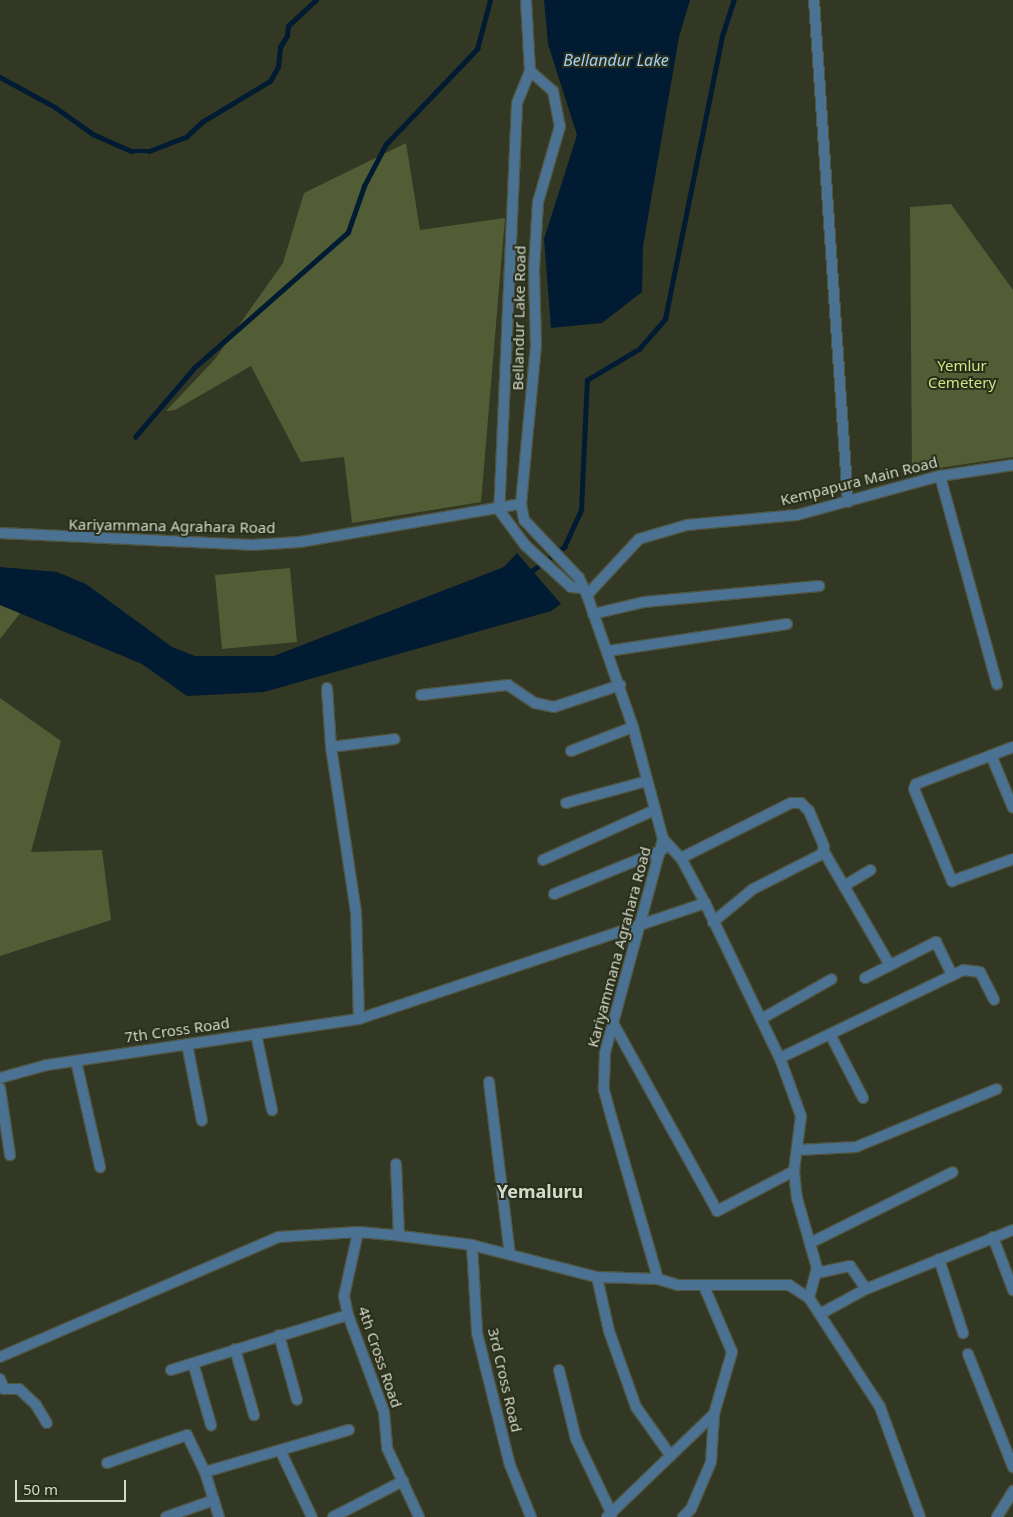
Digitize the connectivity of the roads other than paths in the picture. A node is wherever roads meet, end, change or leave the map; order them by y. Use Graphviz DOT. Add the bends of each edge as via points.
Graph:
graph roads {
  1 [pos="526,0"];
  2 [pos="814,0"];
  3 [pos="530,71"];
  4 [pos="1013,465"];
  5 [pos="940,476"];
  6 [pos="848,502"];
  7 [pos="521,504"];
  8 [pos="499,510"];
  9 [pos="0,533"];
  10 [pos="819,586"];
  11 [pos="580,587"];
  12 [pos="593,614"];
  13 [pos="787,624"];
  14 [pos="608,651"];
  15 [pos="997,684"];
  16 [pos="620,686"];
  17 [pos="326,688"];
  18 [pos="421,695"];
  19 [pos="633,727"];
  20 [pos="395,739"];
  21 [pos="331,747"];
  22 [pos="1013,747"];
  23 [pos="571,751"];
  24 [pos="991,755"];
  25 [pos="648,781"];
  26 [pos="566,803"];
  27 [pos="1013,808"];
  28 [pos="655,810"];
  29 [pos="663,838"];
  30 [pos="662,850"];
  31 [pos="823,850"];
  32 [pos="681,858"];
  33 [pos="1013,859"];
  34 [pos="542,860"];
  35 [pos="871,870"];
  36 [pos="844,886"];
  37 [pos="554,894"];
  38 [pos="705,904"];
  39 [pos="712,922"];
  40 [pos="639,923"];
  41 [pos="890,965"];
  42 [pos="952,975"];
  43 [pos="865,978"];
  44 [pos="832,979"];
  45 [pos="994,1000"];
  46 [pos="761,1018"];
  47 [pos="359,1019"];
  48 [pos="613,1023"];
  49 [pos="256,1034"];
  50 [pos="830,1034"];
  51 [pos="187,1044"];
  52 [pos="780,1058"];
  53 [pos="76,1061"];
  54 [pos="0,1078"];
  55 [pos="489,1082"];
  56 [pos="0,1088"];
  57 [pos="997,1090"];
  58 [pos="862,1098"];
  59 [pos="272,1110"];
  60 [pos="202,1121"];
  61 [pos="798,1150"];
  62 [pos="10,1156"];
  63 [pos="396,1164"];
  64 [pos="100,1167"];
  65 [pos="794,1171"];
  66 [pos="953,1172"];
  67 [pos="1013,1230"];
  68 [pos="358,1232"];
  69 [pos="399,1236"];
  70 [pos="993,1237"];
  71 [pos="812,1242"];
  72 [pos="472,1245"];
  73 [pos="510,1255"];
  74 [pos="939,1259"];
  75 [pos="817,1273"];
  76 [pos="596,1276"];
  77 [pos="658,1279"];
  78 [pos="704,1286"];
  79 [pos="866,1289"];
  80 [pos="1013,1290"];
  81 [pos="809,1298"];
  82 [pos="820,1314"];
  83 [pos="348,1315"];
  84 [pos="963,1333"];
  85 [pos="279,1335"];
  86 [pos="234,1350"];
  87 [pos="968,1354"];
  88 [pos="0,1357"];
  89 [pos="193,1363"];
  90 [pos="171,1370"];
  91 [pos="559,1370"];
  92 [pos="0,1379"];
  93 [pos="2,1390"];
  94 [pos="297,1400"];
  95 [pos="714,1414"];
  96 [pos="254,1415"];
  97 [pos="47,1423"];
  98 [pos="211,1425"];
  99 [pos="348,1430"];
  100 [pos="280,1450"];
  101 [pos="671,1456"];
  102 [pos="107,1464"];
  103 [pos="1013,1467"];
  104 [pos="205,1472"];
  105 [pos="403,1482"];
  106 [pos="1013,1491"];
  107 [pos="214,1500"];
  108 [pos="609,1515"];
  109 [pos="166,1517"];
  110 [pos="219,1517"];
  111 [pos="312,1517"];
  112 [pos="332,1517"];
  113 [pos="419,1517"];
  114 [pos="531,1517"];
  115 [pos="683,1517"];
  116 [pos="920,1517"];
  117 [pos="998,1517"];
  1 -- 3 [label="street, Bellandur Lake Road"];
  2 -- 6 [label="street"];
  3 -- 7 [label="street, Bellandur Lake Road" via="553,91 560,126 538,202 534,270 536,344"];
  3 -- 8 [label="street, Bellandur Lake Road" via="517,104"];
  4 -- 5 [label="street, Kempapura Main Road"];
  5 -- 6 [label="street, Kempapura Main Road"];
  5 -- 15 [label="street"];
  6 -- 11 [label="street, Kempapura Main Road" via="797,514 686,525 639,539"];
  7 -- 8 [label="street, Kariyammana Agrahara Road"];
  7 -- 11 [label="street, Bellandur Lake Road" via="524,520"];
  8 -- 9 [label="street, Kariyammana Agrahara Road" via="300,542 252,545"];
  8 -- 11 [label="street" via="510,529"];
  10 -- 12 [label="street" via="644,602"];
  11 -- 12 [label="street"];
  12 -- 14 [label="street, Kariyammana Agrahara Road"];
  13 -- 14 [label="street"];
  14 -- 16 [label="street, Kariyammana Agrahara Road"];
  16 -- 18 [label="street" via="554,707 535,703 508,686"];
  16 -- 19 [label="street, Kariyammana Agrahara Road"];
  17 -- 21 [label="street"];
  19 -- 23 [label="street"];
  19 -- 25 [label="street, Kariyammana Agrahara Road"];
  20 -- 21 [label="street"];
  21 -- 47 [label="street" via="356,912"];
  22 -- 24 [label="street"];
  24 -- 27 [label="street"];
  24 -- 33 [label="street" via="916,784 914,795 952,881"];
  25 -- 26 [label="street"];
  25 -- 28 [label="street, Kariyammana Agrahara Road"];
  28 -- 29 [label="street, Kariyammana Agrahara Road"];
  28 -- 34 [label="street"];
  29 -- 30 [label="street, Kariyammana Agrahara Road"];
  29 -- 32 [label="street"];
  30 -- 37 [label="street"];
  30 -- 40 [label="street, Kariyammana Agrahara Road"];
  31 -- 32 [label="street" via="809,811 801,803 791,803"];
  31 -- 36 [label="street"];
  31 -- 39 [label="street" via="754,890"];
  32 -- 38 [label="street"];
  35 -- 36 [label="street"];
  36 -- 41 [label="street"];
  38 -- 39 [label="street"];
  38 -- 40 [label="street, 7th Cross Road"];
  39 -- 46 [label="street"];
  40 -- 47 [label="street, 7th Cross Road"];
  40 -- 48 [label="street, Kariyammana Agrahara Road"];
  41 -- 42 [label="street" via="936,942"];
  41 -- 43 [label="street"];
  42 -- 45 [label="street" via="972,969 980,972"];
  42 -- 50 [label="street"];
  44 -- 46 [label="street"];
  46 -- 52 [label="street"];
  47 -- 49 [label="street, 7th Cross Road"];
  48 -- 65 [label="street" via="715,1209 720,1211"];
  48 -- 77 [label="street, Kariyammana Agrahara Road" via="605,1053 604,1090"];
  49 -- 51 [label="street, 7th Cross Road"];
  49 -- 59 [label="street"];
  50 -- 52 [label="street"];
  50 -- 58 [label="street"];
  51 -- 53 [label="street, 7th Cross Road"];
  51 -- 60 [label="street"];
  52 -- 61 [label="street" via="801,1116"];
  53 -- 54 [label="street, 7th Cross Road"];
  53 -- 64 [label="street"];
  55 -- 73 [label="street"];
  56 -- 62 [label="street"];
  57 -- 61 [label="street" via="856,1147"];
  61 -- 65 [label="street"];
  63 -- 69 [label="street"];
  65 -- 71 [label="street" via="797,1198"];
  66 -- 71 [label="street"];
  67 -- 70 [label="street"];
  68 -- 69 [label="street"];
  68 -- 83 [label="street, 4th Cross Road" via="344,1296"];
  68 -- 88 [label="street" via="278,1237"];
  69 -- 72 [label="street"];
  70 -- 74 [label="street"];
  70 -- 80 [label="street"];
  71 -- 75 [label="street"];
  72 -- 73 [label="street"];
  72 -- 114 [label="street, 3rd Cross Road" via="477,1333 510,1465"];
  73 -- 76 [label="street"];
  74 -- 79 [label="street"];
  74 -- 84 [label="street"];
  75 -- 79 [label="street" via="850,1266"];
  75 -- 81 [label="street"];
  76 -- 77 [label="street"];
  76 -- 101 [label="street" via="636,1407"];
  77 -- 78 [label="street" via="678,1285"];
  78 -- 81 [label="street" via="740,1282 789,1286"];
  78 -- 95 [label="street" via="732,1352"];
  79 -- 82 [label="street"];
  81 -- 82 [label="street"];
  82 -- 116 [label="street" via="880,1407"];
  83 -- 85 [label="street"];
  83 -- 105 [label="street, 4th Cross Road" via="384,1412 387,1448"];
  85 -- 86 [label="street"];
  85 -- 94 [label="street"];
  86 -- 89 [label="street"];
  86 -- 96 [label="street"];
  87 -- 103 [label="street"];
  89 -- 90 [label="street"];
  89 -- 98 [label="street"];
  91 -- 108 [label="street" via="576,1439"];
  92 -- 93 [label="street"];
  93 -- 97 [label="street" via="19,1388 36,1405"];
  95 -- 101 [label="street"];
  95 -- 115 [label="street" via="711,1462 691,1509"];
  99 -- 100 [label="street"];
  100 -- 104 [label="street"];
  100 -- 111 [label="street"];
  101 -- 108 [label="street"];
  102 -- 104 [label="street" via="187,1435"];
  104 -- 107 [label="street"];
  105 -- 112 [label="street"];
  105 -- 113 [label="street, 4th Cross Road"];
  106 -- 117 [label="street"];
  107 -- 109 [label="street"];
  107 -- 110 [label="street"];
}
